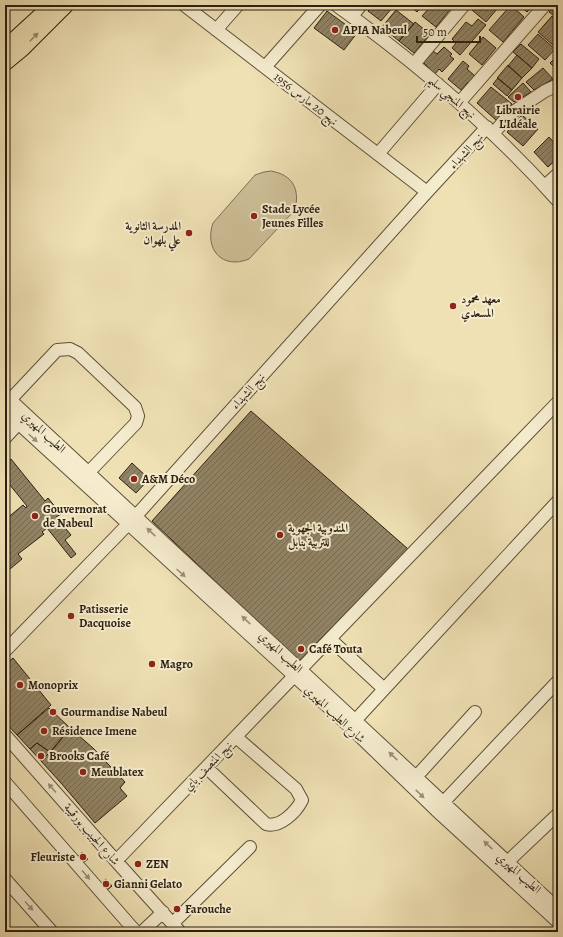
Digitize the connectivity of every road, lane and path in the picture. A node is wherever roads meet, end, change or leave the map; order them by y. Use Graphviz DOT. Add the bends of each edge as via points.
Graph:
graph roads {
  1 [pos="52,5"];
  2 [pos="66,5"];
  3 [pos="184,5"];
  4 [pos="238,5"];
  5 [pos="320,5"];
  6 [pos="336,5"];
  7 [pos="362,5"];
  8 [pos="545,5"];
  9 [pos="461,6"];
  10 [pos="352,16"];
  11 [pos="216,30"];
  12 [pos="5,48"];
  13 [pos="5,63"];
  14 [pos="414,64"];
  15 [pos="265,67"];
  16 [pos="438,84"];
  17 [pos="558,85"];
  18 [pos="460,102"];
  19 [pos="490,131"];
  20 [pos="378,154"];
  21 [pos="558,174"];
  22 [pos="545,186"];
  23 [pos="427,192"];
  24 [pos="558,201"];
  25 [pos="7,402"];
  26 [pos="558,402"];
  27 [pos="18,424"];
  28 [pos="5,438"];
  29 [pos="88,473"];
  30 [pos="558,501"];
  31 [pos="131,521"];
  32 [pos="330,639"];
  33 [pos="5,651"];
  34 [pos="297,673"];
  35 [pos="558,681"];
  36 [pos="384,689"];
  37 [pos="476,712"];
  38 [pos="352,723"];
  39 [pos="5,735"];
  40 [pos="236,737"];
  41 [pos="207,768"];
  42 [pos="416,777"];
  43 [pos="7,787"];
  44 [pos="440,806"];
  45 [pos="558,814"];
  46 [pos="250,847"];
  47 [pos="116,861"];
  48 [pos="504,866"];
  49 [pos="5,879"];
  50 [pos="558,909"];
  51 [pos="163,912"];
  52 [pos="558,922"];
  53 [pos="176,928"];
  54 [pos="52,932"];
  55 [pos="136,932"];
  56 [pos="142,932"];
  1 -- 12 [label="main road"];
  13 -- 2 [label="main road, one-way"];
  3 -- 11 [label="street, نهج 20 مارس 1956"];
  4 -- 11 [label="street"];
  5 -- 15 [label="street"];
  6 -- 10 [label="street, نهج المنجي سليم"];
  7 -- 10 [label="street"];
  8 -- 18 [label="street"];
  9 -- 14 [label="street"];
  10 -- 14 [label="street, نهج المنجي سليم"];
  11 -- 15 [label="street, نهج 20 مارس 1956"];
  14 -- 16 [label="street, نهج المنجي سليم"];
  15 -- 20 [label="street, نهج 20 مارس 1956"];
  16 -- 18 [label="street, نهج المنجي سليم"];
  16 -- 20 [label="street"];
  17 -- 19 [label="street, نهج الشهداء" via="510,114"];
  18 -- 19 [label="street, نهج المنجي سليم"];
  19 -- 22 [label="street, نهج المنجي سليم"];
  19 -- 23 [label="street, نهج الشهداء"];
  20 -- 23 [label="street, نهج 20 مارس 1956"];
  21 -- 22 [label="street"];
  22 -- 24 [label="street, نهج المنجي سليم"];
  23 -- 31 [label="street, نهج الشهداء"];
  25 -- 27 [label="street, شارع الطيب المهيري"];
  25 -- 29 [label="street, الطيب المهيري"];
  25 -- 29 [label="street" via="57,350 70,349 78,353 135,407 138,416 136,423"];
  26 -- 32 [label="street, نهج المنصف باي"];
  27 -- 28 [label="street"];
  27 -- 31 [label="street, شارع الطيب المهيري, one-way"];
  29 -- 31 [label="street, الطيب المهيري"];
  30 -- 36 [label="street"];
  31 -- 33 [label="street, نهج الشهداء"];
  31 -- 34 [label="street, شارع الطيب المهيري"];
  32 -- 34 [label="street, نهج المنصف باي"];
  32 -- 36 [label="street"];
  34 -- 38 [label="street, شارع الطيب المهيري"];
  34 -- 40 [label="street, نهج المنصف باي"];
  35 -- 44 [label="street"];
  36 -- 38 [label="street"];
  37 -- 42 [label="street"];
  42 -- 38 [label="street, one-way"];
  38 -- 44 [label="street, شارع الطيب المهيري, one-way"];
  47 -- 39 [label="street, شارع الحبيب بورقيبة, one-way"];
  40 -- 41 [label="street, نهج المنصف باي"];
  40 -- 41 [label="street" via="296,789 302,800 292,813 281,822 266,824"];
  41 -- 47 [label="street, نهج المنصف باي"];
  42 -- 44 [label="street"];
  43 -- 55 [label="street, one-way"];
  44 -- 48 [label="street, شارع الطيب المهيري"];
  45 -- 48 [label="street"];
  46 -- 53 [label="street"];
  47 -- 51 [label="street, شارع الحبيب بورقيبة"];
  48 -- 50 [label="street, الطيب المهيري"];
  48 -- 52 [label="street, شارع الطيب المهيري"];
  49 -- 54 [label="street, one-way"];
  51 -- 53 [label="street, شارع الحبيب بورقيبة"];
  51 -- 56 [label="street"];
}
